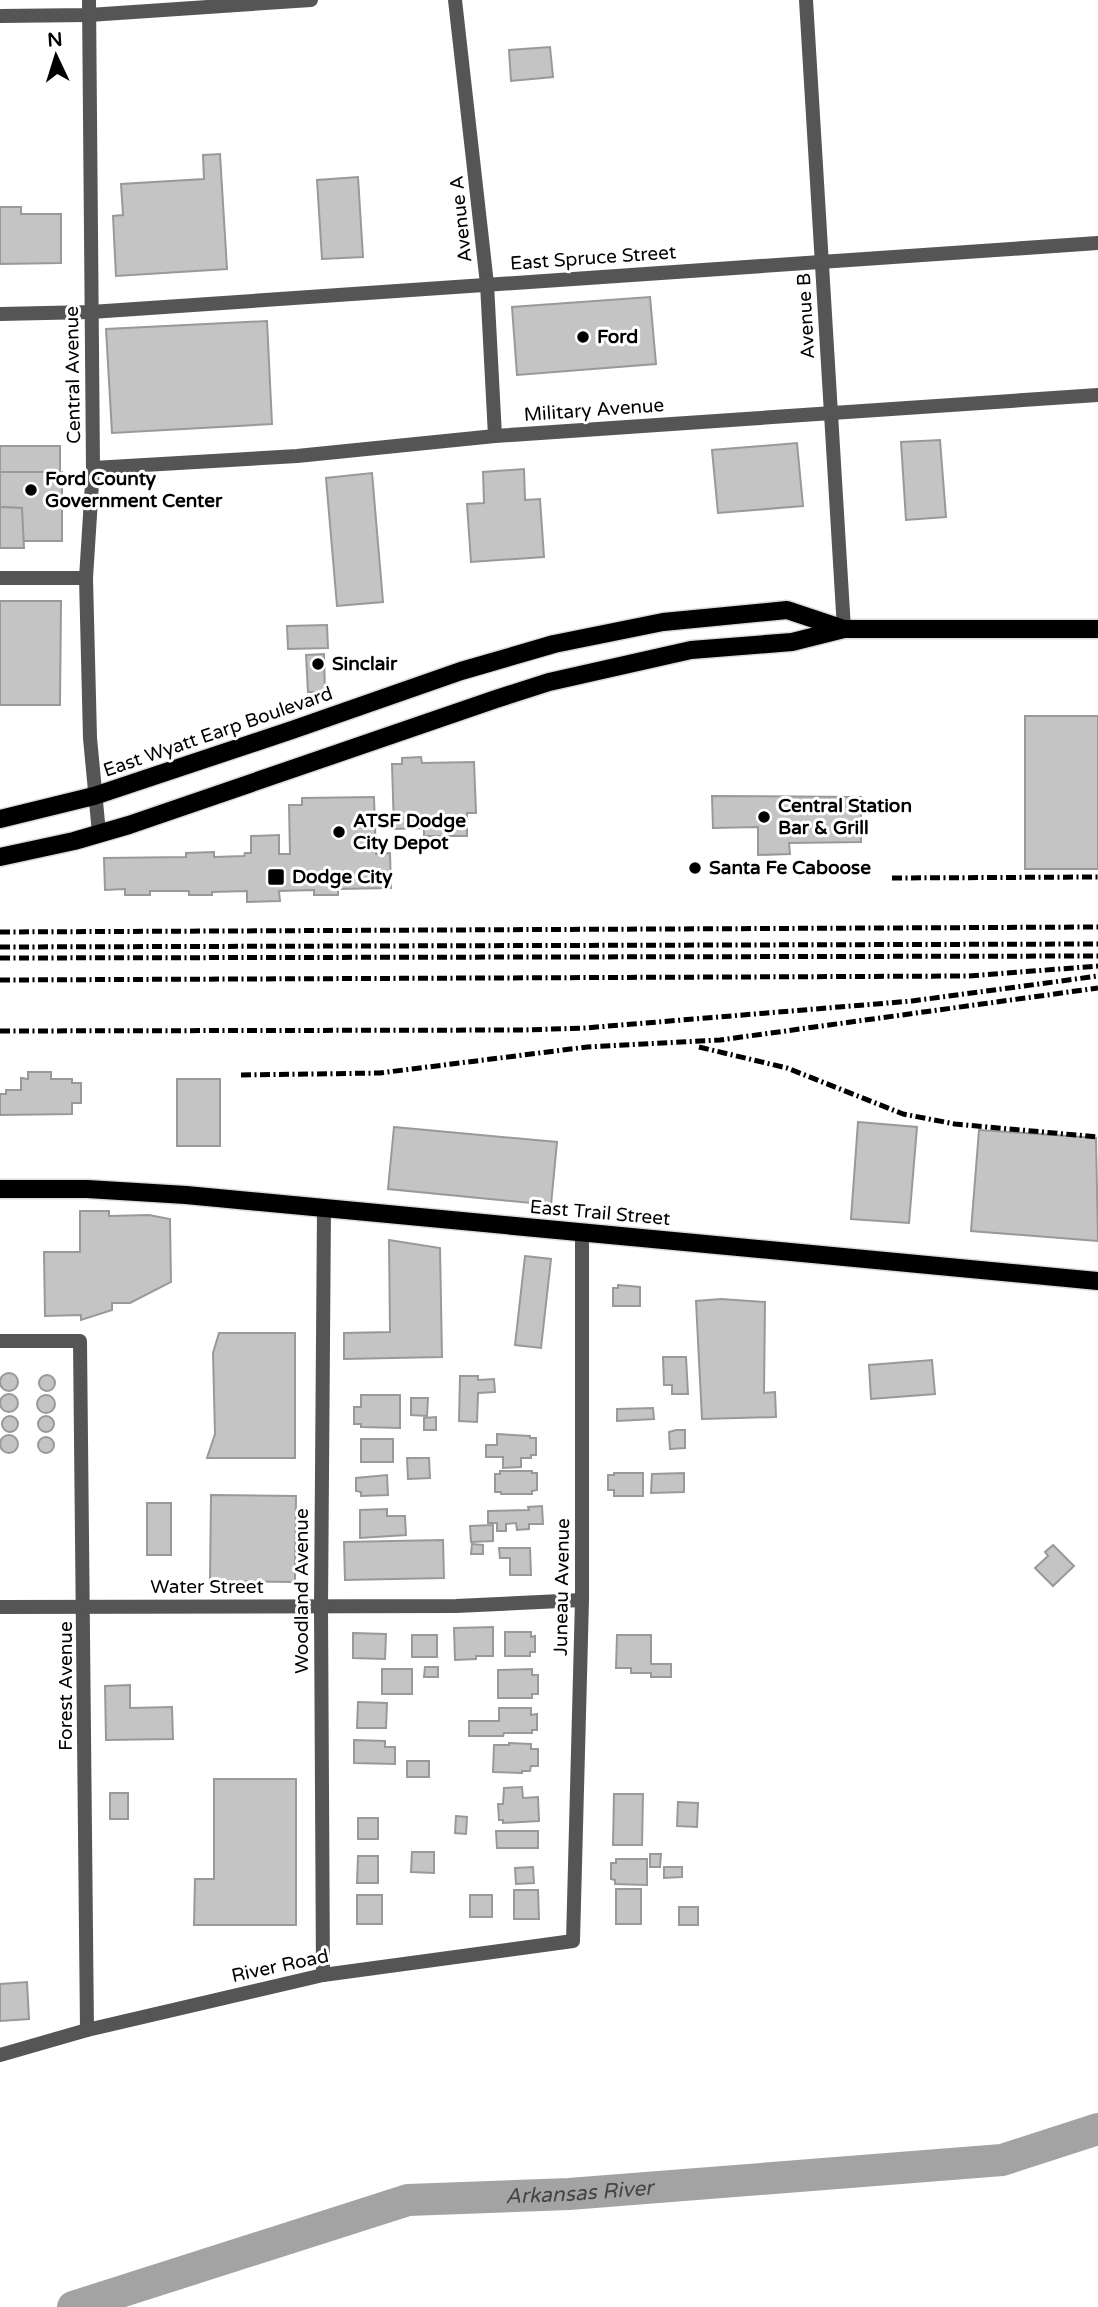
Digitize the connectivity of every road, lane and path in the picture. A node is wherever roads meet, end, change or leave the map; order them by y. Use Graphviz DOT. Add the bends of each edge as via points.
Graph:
graph roads {
  1 [pos="89,0"];
  2 [pos="311,0"];
  3 [pos="455,0"];
  4 [pos="806,0"];
  5 [pos="89,15"];
  6 [pos="0,16"];
  7 [pos="1098,243"];
  8 [pos="822,261"];
  9 [pos="487,284"];
  10 [pos="91,312"];
  11 [pos="0,314"];
  12 [pos="1098,396"];
  13 [pos="831,413"];
  14 [pos="495,436"];
  15 [pos="93,468"];
  16 [pos="0,578"];
  17 [pos="86,578"];
  18 [pos="844,629"];
  19 [pos="1098,629"];
  20 [pos="94,796"];
  21 [pos="0,819"];
  22 [pos="99,833"];
  23 [pos="0,857"];
  24 [pos="0,1189"];
  25 [pos="324,1208"];
  26 [pos="582,1233"];
  27 [pos="1098,1281"];
  28 [pos="0,1340"];
  29 [pos="582,1600"];
  30 [pos="0,1606"];
  31 [pos="84,1606"];
  32 [pos="321,1607"];
  33 [pos="573,1941"];
  34 [pos="323,1975"];
  35 [pos="87,2030"];
  36 [pos="0,2055"];
  1 -- 5 [label="street, Central Avenue"];
  2 -- 5 [label="street"];
  3 -- 9 [label="street, Avenue A"];
  4 -- 8 [label="street, Avenue B"];
  5 -- 6 [label="street"];
  5 -- 10 [label="street, Central Avenue"];
  7 -- 8 [label="street, East Spruce Street"];
  8 -- 9 [label="street, East Spruce Street"];
  8 -- 13 [label="street, Avenue B"];
  9 -- 10 [label="street, East Spruce Street"];
  9 -- 14 [label="street, Avenue A"];
  10 -- 11 [label="street, East Spruce Street"];
  10 -- 15 [label="street, Central Avenue"];
  12 -- 13 [label="street, Military Avenue"];
  13 -- 14 [label="street, Military Avenue"];
  13 -- 18 [label="street, Avenue B"];
  14 -- 15 [label="street, Military Avenue" via="297,456"];
  15 -- 17 [label="street, Central Avenue"];
  16 -- 17 [label="street"];
  17 -- 20 [label="street, Central Avenue"];
  18 -- 19 [label="main road, East Wyatt Earp Boulevard"];
  18 -- 20 [label="main road, East Wyatt Earp Boulevard" via="787,610 663,622 554,644 461,671"];
  18 -- 22 [label="main road, East Wyatt Earp Boulevard" via="792,642 691,650 549,682"];
  20 -- 21 [label="main road, East Wyatt Earp Boulevard"];
  20 -- 22 [label="street, Central Avenue"];
  22 -- 23 [label="main road, East Wyatt Earp Boulevard"];
  24 -- 25 [label="main road, East Trail Street" via="186,1195"];
  25 -- 26 [label="main road, East Trail Street"];
  25 -- 32 [label="street, Woodland Avenue"];
  26 -- 27 [label="main road, East Trail Street"];
  26 -- 29 [label="street, Juneau Avenue"];
  28 -- 31 [label="street, Forest Avenue" via="80,1341"];
  29 -- 32 [label="street, Water Street"];
  29 -- 33 [label="street, Juneau Avenue"];
  30 -- 31 [label="street, Water Street"];
  31 -- 32 [label="street, Water Street"];
  31 -- 35 [label="street, Forest Avenue"];
  32 -- 34 [label="street, Woodland Avenue"];
  33 -- 34 [label="street, River Road"];
  34 -- 35 [label="street, River Road"];
  35 -- 36 [label="street, River Road"];
}
